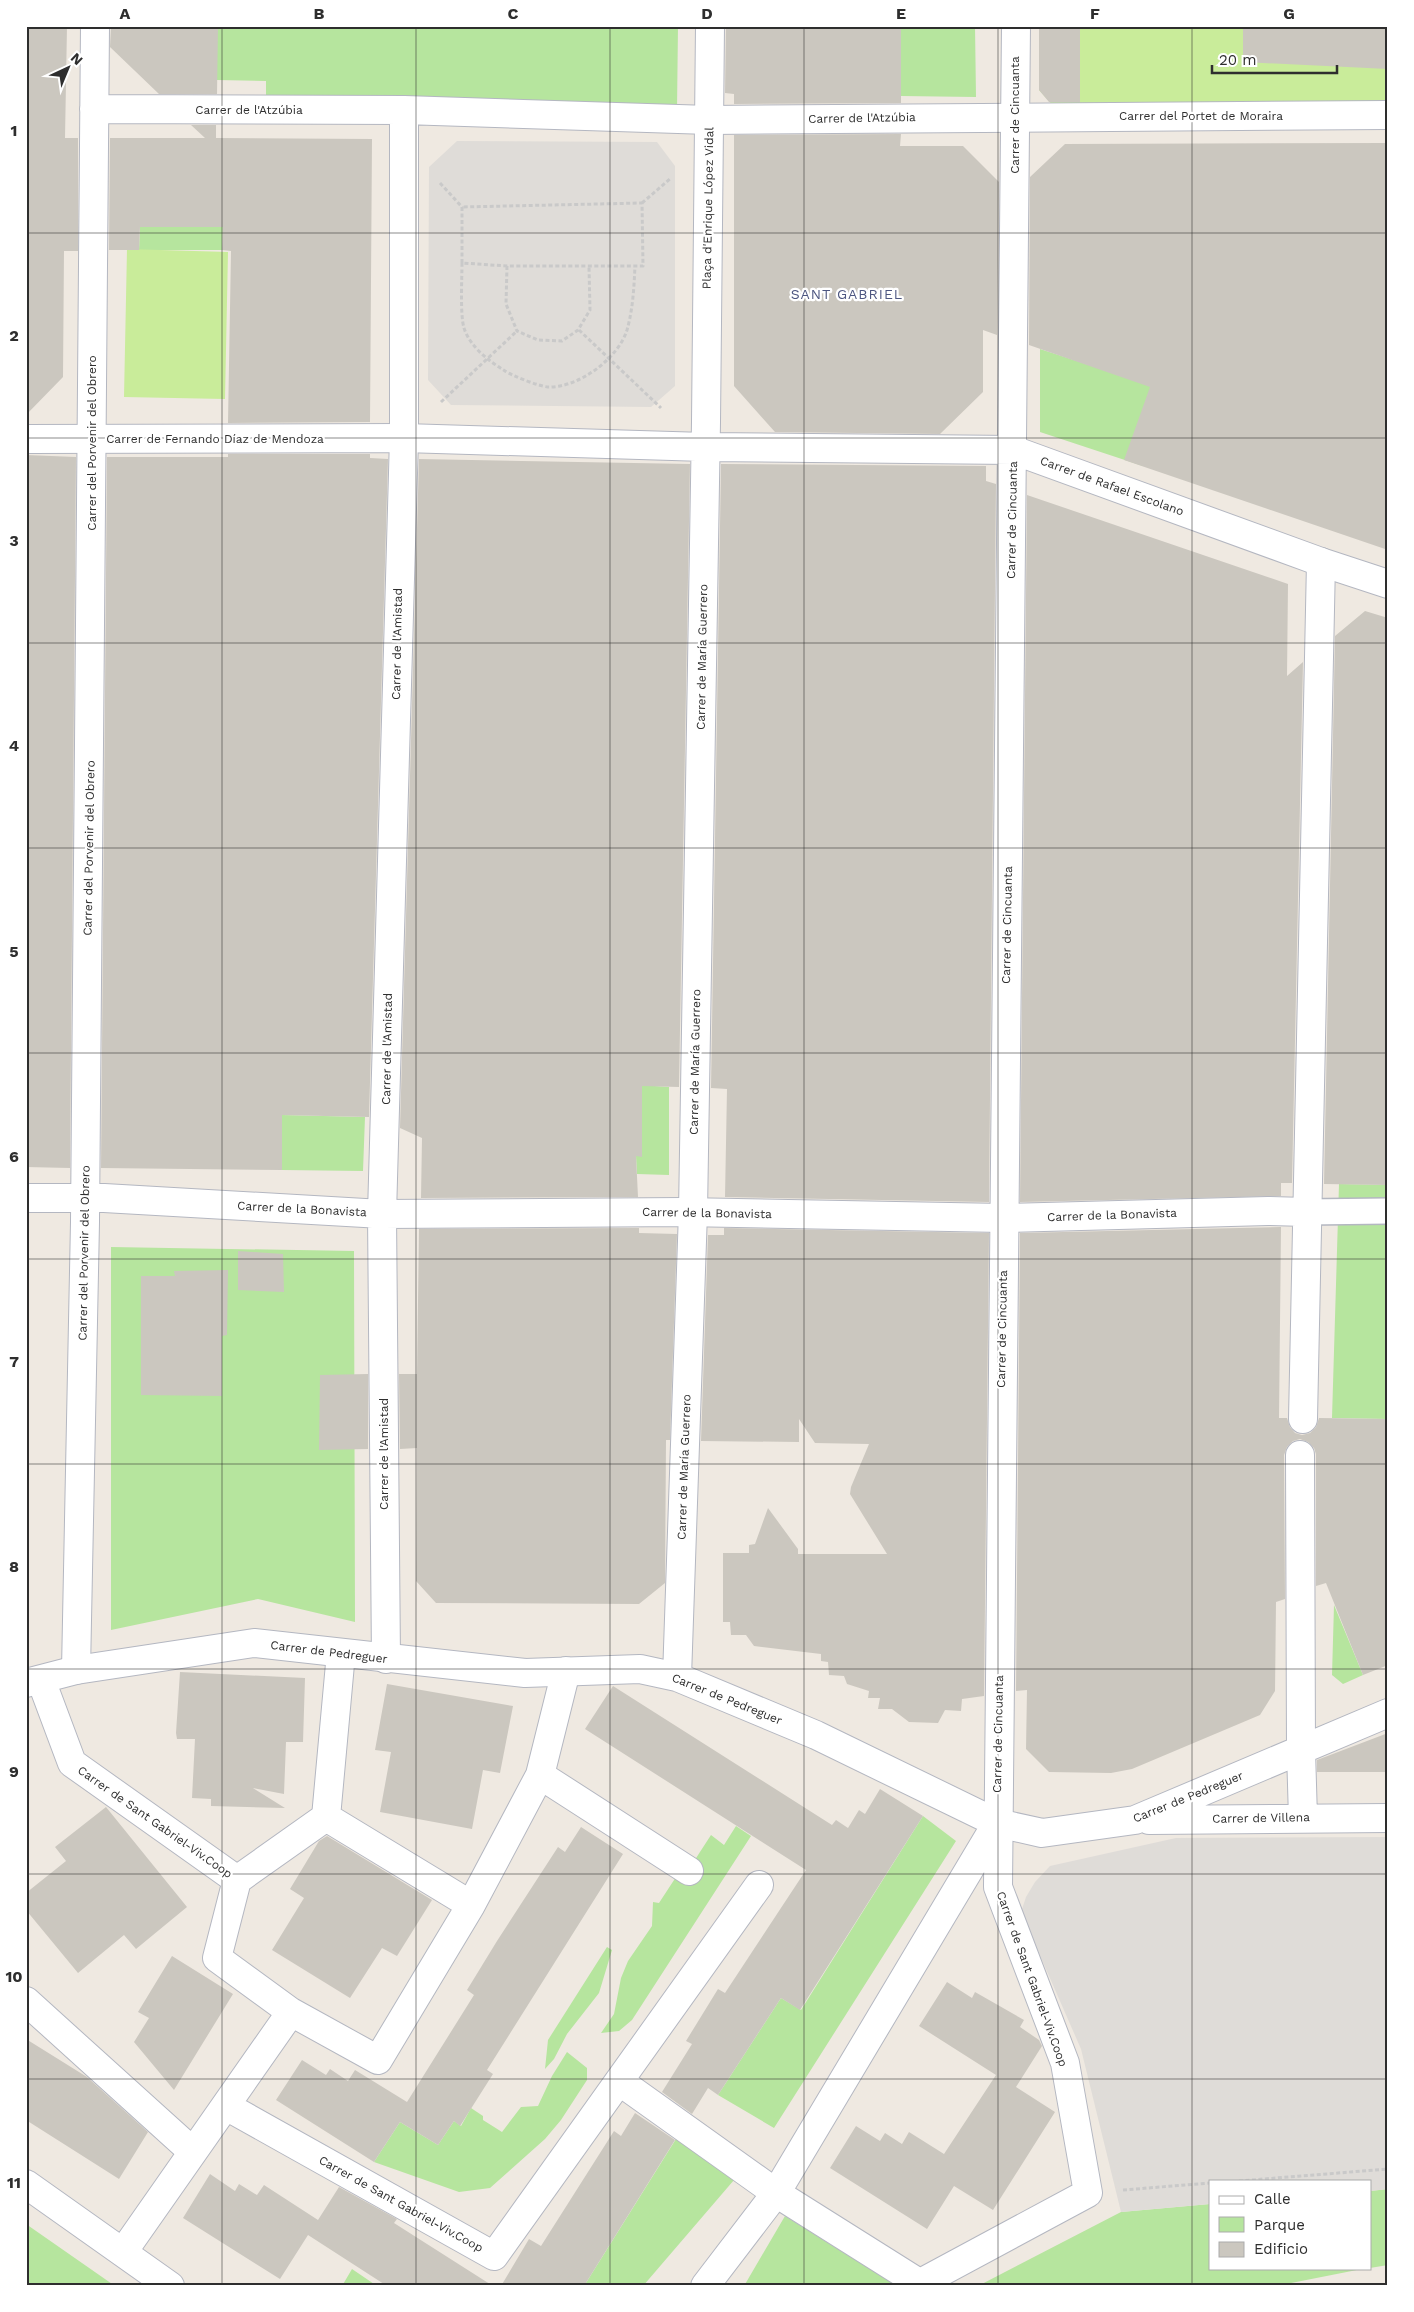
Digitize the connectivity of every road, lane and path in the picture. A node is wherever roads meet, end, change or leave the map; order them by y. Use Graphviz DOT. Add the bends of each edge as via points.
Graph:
graph roads {
  1 [pos="95,26"];
  2 [pos="710,26"];
  3 [pos="1016,26"];
  4 [pos="94,109"];
  5 [pos="404,110"];
  6 [pos="1388,115"];
  7 [pos="1015,116"];
  8 [pos="709,120"];
  9 [pos="675,174"];
  10 [pos="437,180"];
  11 [pos="642,203"];
  12 [pos="462,207"];
  13 [pos="462,263"];
  14 [pos="507,266"];
  15 [pos="589,266"];
  16 [pos="635,266"];
  17 [pos="578,330"];
  18 [pos="517,331"];
  19 [pos="608,359"];
  20 [pos="488,360"];
  21 [pos="435,408"];
  22 [pos="666,412"];
  23 [pos="404,438"];
  24 [pos="26,439"];
  25 [pos="92,440"];
  26 [pos="705,447"];
  27 [pos="1013,450"];
  28 [pos="1320,562"];
  29 [pos="1388,584"];
  30 [pos="26,1198"];
  31 [pos="85,1198"];
  32 [pos="1388,1211"];
  33 [pos="693,1212"];
  34 [pos="1306,1212"];
  35 [pos="382,1214"];
  36 [pos="1003,1218"];
  37 [pos="1302,1419"];
  38 [pos="1300,1455"];
  39 [pos="341,1653"];
  40 [pos="386,1659"];
  41 [pos="76,1670"];
  42 [pos="566,1671"];
  43 [pos="677,1676"];
  44 [pos="34,1682"];
  45 [pos="1388,1713"];
  46 [pos="1300,1752"];
  47 [pos="540,1775"];
  48 [pos="326,1817"];
  49 [pos="1303,1818"];
  50 [pos="1388,1818"];
  51 [pos="1135,1820"];
  52 [pos="997,1823"];
  53 [pos="689,1871"];
  54 [pos="237,1880"];
  55 [pos="759,1885"];
  56 [pos="471,1905"];
  57 [pos="26,2002"];
  58 [pos="291,2012"];
  59 [pos="619,2081"];
  60 [pos="226,2106"];
  61 [pos="193,2152"];
  62 [pos="1388,2169"];
  63 [pos="1251,2180"];
  64 [pos="1209,2183"];
  65 [pos="26,2184"];
  66 [pos="776,2193"];
  67 [pos="1088,2193"];
  68 [pos="123,2252"];
  69 [pos="917,2284"];
  70 [pos="170,2286"];
  71 [pos="705,2286"];
  1 -- 4 [label="street, Carrer del Porvenir del Obrero"];
  2 -- 8 [label="street"];
  3 -- 7 [label="street, Carrer de Cincuanta"];
  4 -- 5 [label="street, Carrer de l'Atzúbia"];
  4 -- 25 [label="street, Carrer del Porvenir del Obrero"];
  5 -- 8 [label="street, Plaça d'Enrique López Vidal"];
  5 -- 23 [label="street"];
  6 -- 7 [label="street, Carrer del Portet de Moraira"];
  7 -- 8 [label="street, Carrer de l'Atzúbia"];
  7 -- 27 [label="street, Carrer de Cincuanta"];
  8 -- 26 [label="street, Plaça d'Enrique López Vidal"];
  9 -- 11 [label="path"];
  10 -- 12 [label="path"];
  11 -- 12 [label="path"];
  11 -- 16 [label="path" via="643,266"];
  12 -- 13 [label="path"];
  13 -- 14 [label="path"];
  13 -- 20 [label="path" via="463,327 474,346"];
  14 -- 15 [label="path"];
  14 -- 18 [label="path" via="506,304"];
  15 -- 16 [label="path"];
  15 -- 17 [label="path" via="590,310"];
  16 -- 19 [label="path" via="634,293 626,332"];
  17 -- 18 [label="path" via="562,341 538,340"];
  17 -- 19 [label="path"];
  18 -- 20 [label="path"];
  19 -- 20 [label="path" via="580,380 547,387 510,374"];
  19 -- 22 [label="path"];
  20 -- 21 [label="path"];
  23 -- 25 [label="street, Carrer de Fernando Díaz de Mendoza"];
  23 -- 26 [label="street"];
  23 -- 35 [label="street, Carrer de l'Amistad"];
  24 -- 25 [label="street, Carrer de Fernando Díaz de Mendoza"];
  25 -- 31 [label="street, Carrer del Porvenir del Obrero"];
  26 -- 27 [label="street, Carrer de Rafael Escolano"];
  26 -- 33 [label="street, Carrer de María Guerrero"];
  27 -- 28 [label="street, Carrer de Rafael Escolano"];
  27 -- 36 [label="street, Carrer de Cincuanta"];
  28 -- 29 [label="street, Carrer de Rafael Escolano"];
  28 -- 34 [label="street"];
  30 -- 31 [label="street, Carrer de la Bonavista"];
  31 -- 35 [label="street, Carrer de la Bonavista"];
  31 -- 41 [label="street, Carrer del Porvenir del Obrero"];
  32 -- 34 [label="street, Carrer de la Bonavista"];
  33 -- 35 [label="street, Carrer de la Bonavista"];
  33 -- 36 [label="street, Carrer de la Bonavista"];
  33 -- 43 [label="street, Carrer de María Guerrero"];
  34 -- 36 [label="street, Carrer de la Bonavista"];
  34 -- 37 [label="street"];
  35 -- 40 [label="street, Carrer de l'Amistad"];
  36 -- 52 [label="street, Carrer de Cincuanta"];
  38 -- 46 [label="street"];
  39 -- 40 [label="street, Carrer de Pedreguer"];
  39 -- 41 [label="street, Carrer de Pedreguer" via="254,1643"];
  39 -- 48 [label="street"];
  40 -- 42 [label="street, Carrer de Pedreguer" via="525,1672"];
  41 -- 44 [label="street, Carrer de Pedreguer"];
  42 -- 43 [label="street, Carrer de Pedreguer" via="640,1669"];
  42 -- 47 [label="street, Carrer de Sant Gabriel-Viv.Coop"];
  43 -- 52 [label="street, Carrer de Pedreguer" via="816,1735"];
  44 -- 54 [label="street, Carrer de Sant Gabriel-Viv.Coop" via="72,1763"];
  45 -- 46 [label="street, Carrer de Pedreguer"];
  46 -- 49 [label="street"];
  46 -- 51 [label="street, Carrer de Pedreguer"];
  47 -- 53 [label="street"];
  47 -- 56 [label="street, Carrer de Sant Gabriel-Viv.Coop"];
  48 -- 54 [label="street, Carrer de Sant Gabriel-Viv.Coop"];
  48 -- 56 [label="street"];
  49 -- 50 [label="street, Carrer de Villena"];
  49 -- 51 [label="street, Carrer de Villena"];
  51 -- 52 [label="street, Carrer de Pedreguer" via="1042,1833"];
  52 -- 66 [label="street"];
  52 -- 67 [label="street, Carrer de Sant Gabriel-Viv.Coop" via="998,1887 1065,2063"];
  54 -- 58 [label="street, Carrer de Sant Gabriel-Viv.Coop" via="217,1958"];
  55 -- 59 [label="street, Carrer de Sant Gabriel-Viv.Coop"];
  56 -- 58 [label="street, Carrer de Sant Gabriel-Viv.Coop" via="378,2060"];
  57 -- 61 [label="street"];
  58 -- 60 [label="street"];
  59 -- 60 [label="street, Carrer de Sant Gabriel-Viv.Coop" via="494,2256"];
  59 -- 66 [label="street"];
  60 -- 61 [label="street"];
  61 -- 68 [label="street"];
  62 -- 63 [label="path"];
  64 -- 67 [label="path"];
  65 -- 68 [label="street"];
  66 -- 69 [label="street"];
  66 -- 71 [label="street"];
  67 -- 69 [label="street"];
  68 -- 70 [label="street"];
}
